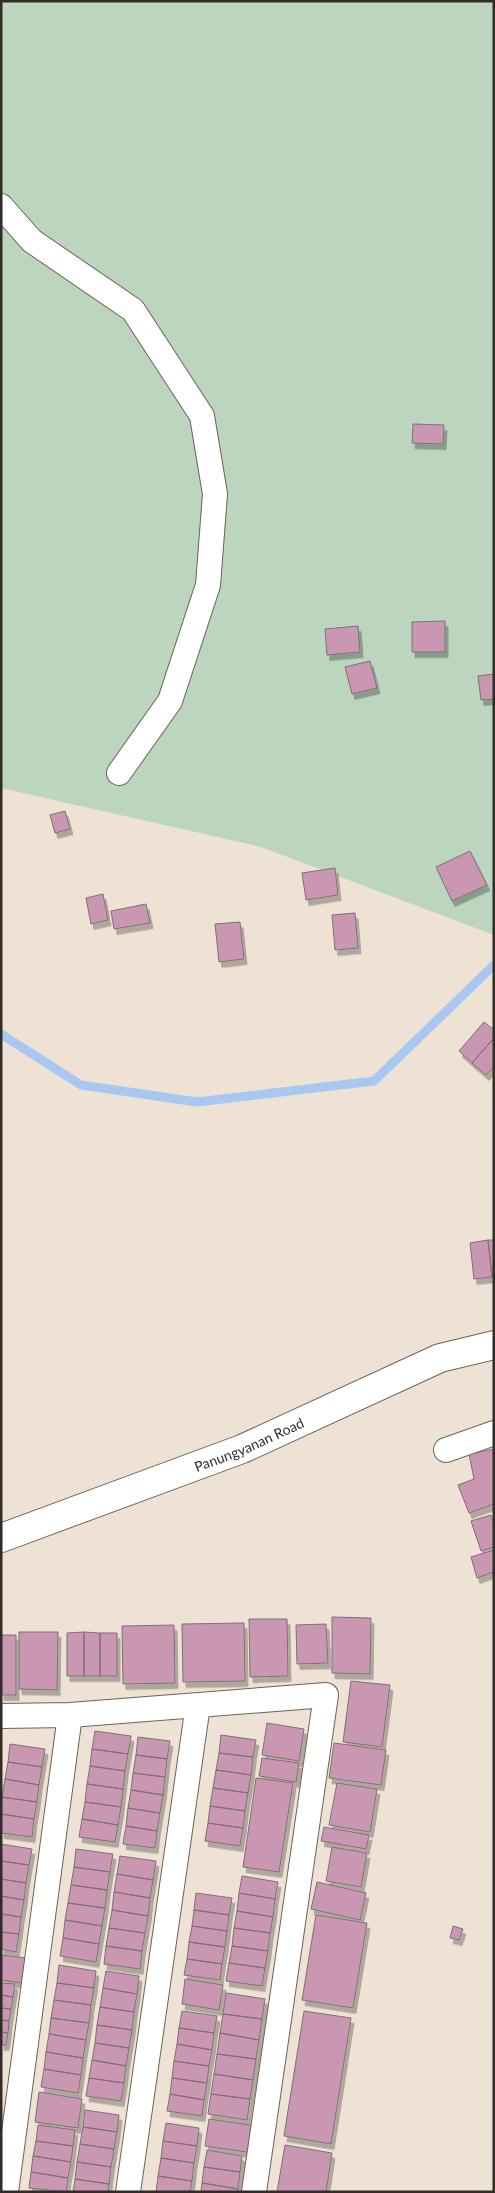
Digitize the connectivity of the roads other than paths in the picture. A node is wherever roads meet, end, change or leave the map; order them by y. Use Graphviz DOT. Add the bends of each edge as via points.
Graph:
graph roads {
  1 [pos="1,206"];
  2 [pos="119,773"];
  3 [pos="494,1345"];
  4 [pos="494,1434"];
  5 [pos="446,1450"];
  6 [pos="1,1538"];
  7 [pos="198,1705"];
  8 [pos="70,1715"];
  9 [pos="1,1716"];
  10 [pos="6,2192"];
  11 [pos="128,2192"];
  12 [pos="254,2192"];
  1 -- 2 [label="street" via="32,241 133,310 202,416 214,494 208,585 170,701"];
  3 -- 6 [label="street, Panungyanan Road" via="440,1358 242,1449"];
  4 -- 5 [label="street"];
  7 -- 8 [label="street"];
  7 -- 11 [label="street"];
  7 -- 12 [label="street" via="326,1695"];
  8 -- 9 [label="street"];
  8 -- 10 [label="street"];
}
